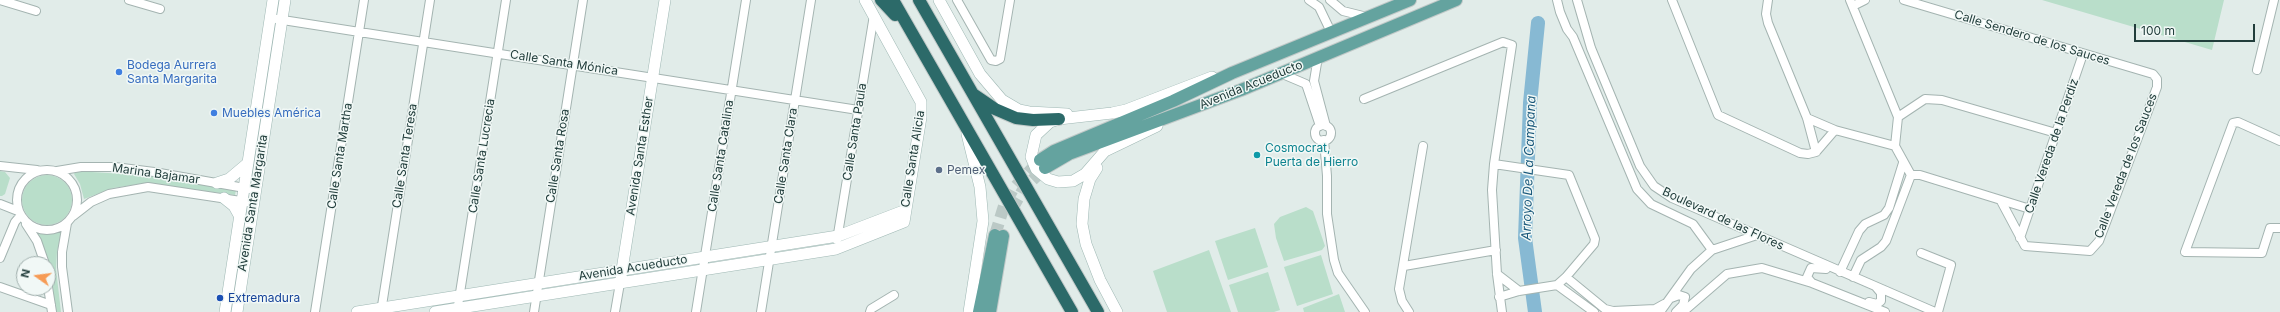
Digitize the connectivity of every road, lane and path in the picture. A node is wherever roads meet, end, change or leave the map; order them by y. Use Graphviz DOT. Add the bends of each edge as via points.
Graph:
graph roads {
  1 [pos="0,0"];
  2 [pos="129,0"];
  3 [pos="273,0"];
  4 [pos="285,0"];
  5 [pos="364,0"];
  6 [pos="430,0"];
  7 [pos="506,0"];
  8 [pos="583,0"];
  9 [pos="665,0"];
  10 [pos="746,0"];
  11 [pos="811,0"];
  12 [pos="865,0"];
  13 [pos="882,0"];
  14 [pos="893,0"];
  15 [pos="919,0"];
  16 [pos="939,0"];
  17 [pos="957,0"];
  18 [pos="1010,0"];
  19 [pos="1309,0"];
  20 [pos="1330,0"];
  21 [pos="1410,0"];
  22 [pos="1456,0"];
  23 [pos="1577,0"];
  24 [pos="1672,0"];
  25 [pos="1768,0"];
  26 [pos="1865,0"];
  27 [pos="1904,0"];
  28 [pos="2274,0"];
  29 [pos="1558,2"];
  30 [pos="148,3"];
  31 [pos="1851,3"];
  32 [pos="160,9"];
  33 [pos="36,11"];
  34 [pos="874,15"];
  35 [pos="1368,17"];
  36 [pos="270,18"];
  37 [pos="282,20"];
  38 [pos="359,32"];
  39 [pos="911,32"];
  40 [pos="1331,32"];
  41 [pos="423,42"];
  42 [pos="498,53"];
  43 [pos="2083,54"];
  44 [pos="1318,57"];
  45 [pos="572,65"];
  46 [pos="2257,70"];
  47 [pos="1232,73"];
  48 [pos="1280,73"];
  49 [pos="653,77"];
  50 [pos="2157,79"];
  51 [pos="1310,83"];
  52 [pos="1606,83"];
  53 [pos="1594,87"];
  54 [pos="732,90"];
  55 [pos="971,92"];
  56 [pos="795,99"];
  57 [pos="1364,99"];
  58 [pos="858,110"];
  59 [pos="1185,110"];
  60 [pos="1100,115"];
  61 [pos="1898,117"];
  62 [pos="1807,118"];
  63 [pos="1059,119"];
  64 [pos="1323,126"];
  65 [pos="965,127"];
  66 [pos="1835,130"];
  67 [pos="2056,132"];
  68 [pos="1324,140"];
  69 [pos="1124,141"];
  70 [pos="2280,141"];
  71 [pos="1423,146"];
  72 [pos="1895,146"];
  73 [pos="1816,152"];
  74 [pos="248,163"];
  75 [pos="1903,163"];
  76 [pos="1494,164"];
  77 [pos="0,166"];
  78 [pos="38,170"];
  79 [pos="56,170"];
  80 [pos="1911,175"];
  81 [pos="217,183"];
  82 [pos="244,188"];
  83 [pos="256,190"];
  84 [pos="224,198"];
  85 [pos="242,201"];
  86 [pos="2001,201"];
  87 [pos="254,203"];
  88 [pos="0,204"];
  89 [pos="2030,209"];
  90 [pos="906,210"];
  91 [pos="21,215"];
  92 [pos="239,215"];
  93 [pos="69,220"];
  94 [pos="904,222"];
  95 [pos="2280,228"];
  96 [pos="1757,235"];
  97 [pos="838,236"];
  98 [pos="2020,238"];
  99 [pos="771,247"];
  100 [pos="836,249"];
  101 [pos="1496,250"];
  102 [pos="1712,250"];
  103 [pos="1921,253"];
  104 [pos="42,256"];
  105 [pos="705,257"];
  106 [pos="0,258"];
  107 [pos="769,260"];
  108 [pos="1404,266"];
  109 [pos="622,270"];
  110 [pos="703,270"];
  111 [pos="1839,271"];
  112 [pos="1497,274"];
  113 [pos="1566,277"];
  114 [pos="1853,277"];
  115 [pos="620,283"];
  116 [pos="1812,283"];
  117 [pos="538,284"];
  118 [pos="1557,285"];
  119 [pos="1875,286"];
  120 [pos="0,287"];
  121 [pos="1084,288"];
  122 [pos="1522,290"];
  123 [pos="894,295"];
  124 [pos="49,296"];
  125 [pos="459,296"];
  126 [pos="536,296"];
  127 [pos="1499,297"];
  128 [pos="1850,299"];
  129 [pos="1669,301"];
  130 [pos="1069,308"];
  131 [pos="51,309"];
  132 [pos="381,310"];
  133 [pos="457,310"];
  134 [pos="68,312"];
  135 [pos="225,312"];
  136 [pos="237,312"];
  137 [pos="315,312"];
  138 [pos="357,312"];
  139 [pos="436,312"];
  140 [pos="534,312"];
  141 [pos="615,312"];
  142 [pos="696,312"];
  143 [pos="761,312"];
  144 [pos="870,312"];
  145 [pos="969,312"];
  146 [pos="978,312"];
  147 [pos="990,312"];
  148 [pos="1098,312"];
  149 [pos="1103,312"];
  150 [pos="1117,312"];
  151 [pos="1365,312"];
  152 [pos="1409,312"];
  153 [pos="1502,312"];
  154 [pos="1594,312"];
  155 [pos="1660,312"];
  156 [pos="1676,312"];
  157 [pos="1683,312"];
  158 [pos="1885,312"];
  159 [pos="1935,312"];
  160 [pos="1938,312"];
  1 -- 33 [label="street"];
  2 -- 30 [label="street"];
  3 -- 36 [label="main road, Avenida Santa Margarita"];
  4 -- 37 [label="main road, Avenida Santa Margarita"];
  5 -- 38 [label="street, Calle Santa Martha"];
  6 -- 41 [label="street, Calle Santa Teresa"];
  7 -- 42 [label="street, Calle Santa Lucrecia"];
  8 -- 45 [label="street, Calle Santa Rosa"];
  9 -- 49 [label="main road, Avenida Santa Esther"];
  10 -- 54 [label="street, Calle Santa Catalina"];
  11 -- 56 [label="street, Calle Santa Clara"];
  12 -- 34 [label="main road"];
  13 -- 39 [label="highway"];
  14 -- 39 [label="highway"];
  15 -- 55 [label="highway"];
  16 -- 60 [label="main road" via="983,79 1002,100 1019,110 1029,112"];
  17 -- 18 [label="street" via="991,60 996,62 1000,59"];
  19 -- 40 [label="street" via="1318,7"];
  20 -- 35 [label="street" via="1343,11"];
  21 -- 35 [label="main road, Avenida Acueducto"];
  22 -- 44 [label="main road, Avenida Acueducto"];
  23 -- 52 [label="street, Boulevard de las Flores" via="1591,48"];
  24 -- 73 [label="street" via="1718,115 1800,153"];
  25 -- 62 [label="street" via="1768,23"];
  26 -- 31 [label="street"];
  27 -- 43 [label="street, Calle Sendero de los Sauces"];
  28 -- 46 [label="street"];
  29 -- 53 [label="street, Boulevard de las Flores" via="1564,8"];
  30 -- 32 [label="street"];
  31 -- 61 [label="street"];
  34 -- 58 [label="street, Calle Santa Paula"];
  34 -- 90 [label="main road, Calle Santa Alicia" via="919,98 922,112"];
  35 -- 40 [label="main road, Avenida Acueducto"];
  36 -- 37 [label="street, Calle Santa Mónica"];
  36 -- 74 [label="main road, Avenida Santa Margarita"];
  37 -- 38 [label="street, Calle Santa Mónica"];
  37 -- 83 [label="main road, Avenida Santa Margarita"];
  38 -- 41 [label="street, Calle Santa Mónica"];
  38 -- 137 [label="street, Calle Santa Martha"];
  39 -- 65 [label="highway"];
  40 -- 47 [label="main road, Avenida Acueducto"];
  41 -- 42 [label="street, Calle Santa Mónica"];
  41 -- 132 [label="street, Calle Santa Teresa"];
  42 -- 45 [label="street, Calle Santa Mónica"];
  42 -- 125 [label="street, Calle Santa Lucrecia"];
  43 -- 50 [label="street, Calle Sendero de los Sauces" via="2153,74"];
  43 -- 67 [label="street, Calle Vereda de la Perdiz"];
  44 -- 48 [label="main road, Avenida Acueducto"];
  44 -- 51 [label="street"];
  45 -- 49 [label="street, Calle Santa Mónica"];
  45 -- 117 [label="street, Calle Santa Rosa"];
  47 -- 59 [label="main road, Avenida Acueducto" via="1054,151 1042,164"];
  47 -- 60 [label="main road" via="1211,78 1141,106"];
  48 -- 51 [label="street"];
  48 -- 59 [label="main road, Avenida Acueducto"];
  49 -- 54 [label="street, Calle Santa Mónica"];
  49 -- 109 [label="main road, Avenida Santa Esther"];
  50 -- 98 [label="street, Calle Vereda de los Sauces" via="2157,87 2099,241 2090,252 2025,246"];
  51 -- 64 [label="street"];
  52 -- 53 [label="street"];
  52 -- 96 [label="street, Boulevard de las Flores" via="1640,166 1654,186 1672,198"];
  53 -- 102 [label="street, Boulevard de las Flores" via="1637,189 1651,204 1693,224"];
  54 -- 56 [label="street, Calle Santa Mónica"];
  54 -- 105 [label="street, Calle Santa Catalina"];
  55 -- 63 [label="highway" via="995,109 1016,118"];
  55 -- 121 [label="highway"];
  56 -- 58 [label="street, Calle Santa Mónica"];
  56 -- 99 [label="street, Calle Santa Clara"];
  57 -- 76 [label="street" via="1503,42 1512,45"];
  58 -- 97 [label="street, Calle Santa Paula"];
  59 -- 69 [label="main road" via="1179,116"];
  60 -- 63 [label="main road"];
  61 -- 67 [label="street" via="1925,99 1942,100"];
  61 -- 72 [label="street"];
  62 -- 66 [label="street"];
  62 -- 73 [label="street"];
  63 -- 69 [label="main road" via="1039,131 1031,149 1036,169 1053,181 1079,179 1099,155"];
  64 -- 68 [label="street" via="1330,130 1330,135"];
  64 -- 68 [label="street" via="1316,130 1316,135"];
  65 -- 130 [label="highway"];
  65 -- 145 [label="main road" via="976,163 983,204 982,238"];
  66 -- 72 [label="street"];
  66 -- 73 [label="street"];
  67 -- 89 [label="street, Calle Vereda de la Perdiz"];
  68 -- 151 [label="street" via="1327,214 1334,260 1338,273"];
  69 -- 150 [label="main road" via="1105,156 1094,172 1081,216 1086,244 1100,280"];
  70 -- 95 [label="street" via="2238,122 2233,123 2185,252 2262,253 2270,228"];
  71 -- 108 [label="street"];
  72 -- 75 [label="street"];
  74 -- 81 [label="main road" via="229,179"];
  74 -- 82 [label="main road, Avenida Santa Margarita"];
  75 -- 80 [label="street"];
  75 -- 111 [label="street" via="1889,208 1884,215 1865,224 1859,231"];
  76 -- 101 [label="street" via="1492,190"];
  76 -- 113 [label="street" via="1569,175 1594,233 1594,244"];
  77 -- 78 [label="street"];
  78 -- 79 [label="street"];
  78 -- 91 [label="street" via="29,175 17,191 16,201"];
  79 -- 81 [label="street, Marina Bajamar" via="115,167"];
  79 -- 93 [label="street" via="73,184 77,195 76,206"];
  80 -- 86 [label="street" via="1920,175"];
  80 -- 114 [label="street" via="1886,241 1862,260"];
  81 -- 82 [label="street, Marina Bajamar"];
  82 -- 83 [label="street, Marina Bajamar"];
  82 -- 85 [label="main road, Avenida Santa Margarita"];
  83 -- 87 [label="main road, Avenida Santa Margarita"];
  84 -- 85 [label="street, Marina Bajamar"];
  84 -- 92 [label="main road" via="234,206"];
  84 -- 93 [label="street, Marina Bajamar" via="148,187 129,189 91,202"];
  85 -- 87 [label="street, Marina Bajamar"];
  85 -- 92 [label="main road, Avenida Santa Margarita"];
  86 -- 89 [label="street"];
  86 -- 98 [label="street"];
  87 -- 136 [label="main road, Avenida Santa Margarita"];
  88 -- 91 [label="street"];
  89 -- 98 [label="street, Calle Vereda de la Perdiz"];
  90 -- 94 [label="main road, Calle Santa Alicia"];
  90 -- 97 [label="main road, Avenida Acueducto"];
  91 -- 93 [label="street" via="31,226 45,230 59,228"];
  91 -- 104 [label="street" via="37,241"];
  91 -- 106 [label="street" via="15,222"];
  92 -- 135 [label="main road, Avenida Santa Margarita"];
  93 -- 134 [label="street" via="62,252"];
  94 -- 100 [label="main road, Avenida Acueducto"];
  96 -- 102 [label="street"];
  96 -- 111 [label="street, Boulevard de las Flores"];
  97 -- 99 [label="main road, Avenida Acueducto"];
  97 -- 100 [label="street, Calle Santa Paula"];
  99 -- 105 [label="main road, Avenida Acueducto"];
  99 -- 107 [label="street, Calle Santa Clara"];
  100 -- 107 [label="main road, Avenida Acueducto"];
  101 -- 108 [label="street"];
  101 -- 112 [label="street"];
  102 -- 129 [label="street" via="1691,269"];
  103 -- 160 [label="street" via="1951,265"];
  105 -- 109 [label="main road, Avenida Acueducto"];
  105 -- 110 [label="street, Calle Santa Catalina"];
  107 -- 110 [label="main road, Avenida Acueducto"];
  107 -- 143 [label="street, Calle Santa Clara"];
  108 -- 152 [label="street" via="1400,296"];
  109 -- 115 [label="main road, Avenida Santa Esther"];
  109 -- 117 [label="main road, Avenida Acueducto"];
  110 -- 115 [label="main road, Avenida Acueducto"];
  110 -- 142 [label="street, Calle Santa Catalina"];
  111 -- 114 [label="street, Boulevard de las Flores"];
  111 -- 116 [label="street" via="1811,268 1807,277"];
  112 -- 122 [label="street"];
  112 -- 127 [label="street"];
  113 -- 118 [label="street"];
  113 -- 129 [label="street" via="1605,309 1613,311 1655,309"];
  114 -- 119 [label="street, Boulevard de las Flores"];
  115 -- 126 [label="main road, Avenida Acueducto"];
  115 -- 141 [label="street, Avenida Santa Esther"];
  116 -- 128 [label="street"];
  116 -- 157 [label="street" via="1762,268 1727,274"];
  117 -- 125 [label="main road, Avenida Acueducto"];
  117 -- 126 [label="street, Calle Santa Rosa"];
  118 -- 122 [label="street"];
  118 -- 154 [label="street"];
  119 -- 128 [label="street" via="1882,296 1880,303"];
  119 -- 159 [label="street, Boulevard de las Flores"];
  120 -- 131 [label="street"];
  121 -- 148 [label="highway"];
  121 -- 149 [label="highway"];
  122 -- 127 [label="street"];
  123 -- 144 [label="street"];
  124 -- 131 [label="street"];
  125 -- 132 [label="main road, Avenida Acueducto"];
  125 -- 133 [label="street, Calle Santa Lucrecia"];
  126 -- 133 [label="main road, Avenida Acueducto"];
  126 -- 140 [label="street, Calle Santa Rosa"];
  127 -- 153 [label="street"];
  128 -- 158 [label="street"];
  129 -- 155 [label="street"];
  129 -- 156 [label="street" via="1679,295 1684,297 1683,304"];
  132 -- 138 [label="main road, Avenida Acueducto"];
  133 -- 139 [label="main road, Avenida Acueducto"];
  146 -- 147 [label="main road" via="999,236"];
}
